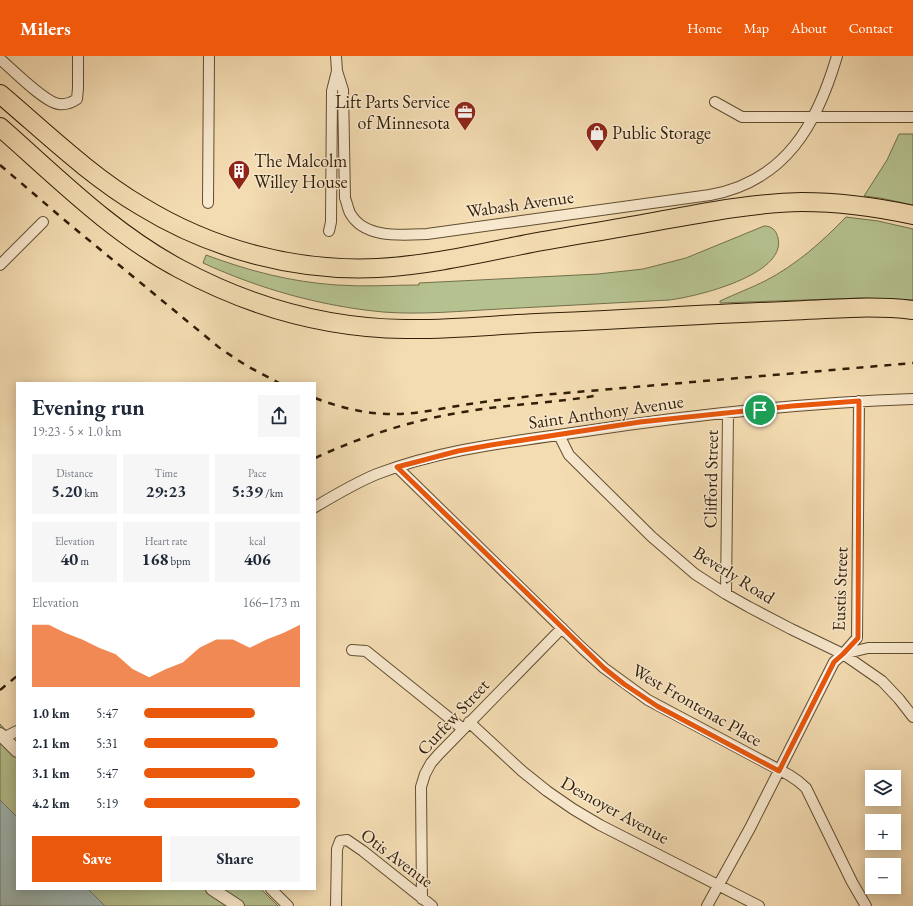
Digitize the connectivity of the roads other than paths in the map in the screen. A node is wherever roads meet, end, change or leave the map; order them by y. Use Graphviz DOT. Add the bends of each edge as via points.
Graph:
graph roads {
  1 [pos="78,56"];
  2 [pos="209,56"];
  3 [pos="336,56"];
  4 [pos="837,56"];
  5 [pos="0,59"];
  6 [pos="336,71"];
  7 [pos="0,94"];
  8 [pos="715,102"];
  9 [pos="913,117"];
  10 [pos="813,118"];
  11 [pos="0,127"];
  12 [pos="208,203"];
  13 [pos="913,215"];
  14 [pos="43,222"];
  15 [pos="329,231"];
  16 [pos="0,265"];
  17 [pos="913,310"];
  18 [pos="913,400"];
  19 [pos="859,401"];
  20 [pos="728,413"];
  21 [pos="558,435"];
  22 [pos="397,467"];
  23 [pos="316,507"];
  24 [pos="726,594"];
  25 [pos="562,628"];
  26 [pos="913,648"];
  27 [pos="352,650"];
  28 [pos="843,654"];
  29 [pos="913,717"];
  30 [pos="466,726"];
  31 [pos="16,732"];
  32 [pos="2,736"];
  33 [pos="16,750"];
  34 [pos="779,771"];
  35 [pos="718,884"];
  36 [pos="214,890"];
  37 [pos="272,890"];
  38 [pos="422,899"];
  39 [pos="238,906"];
  40 [pos="288,906"];
  41 [pos="336,906"];
  42 [pos="432,906"];
  43 [pos="707,906"];
  44 [pos="759,906"];
  45 [pos="866,906"];
  1 -- 5 [label="street" via="77,100 68,104 47,100"];
  2 -- 12 [label="street"];
  3 -- 6 [label="street"];
  4 -- 10 [label="street, Wabash Avenue"];
  6 -- 10 [label="street, Wabash Avenue" via="343,90 345,198 350,214 360,225 393,235 427,234 726,192 752,182 775,166 796,144"];
  6 -- 15 [label="street" via="332,90"];
  7 -- 13 [label="highway" via="78,161 144,209 233,248 297,264 357,268 410,265 757,205 806,202 852,205"];
  8 -- 10 [label="street" via="742,117"];
  9 -- 10 [label="street"];
  11 -- 17 [label="highway" via="91,208 165,260 227,292 301,316 372,327 433,329 728,313 862,308"];
  14 -- 16 [label="street"];
  18 -- 19 [label="street, Saint Anthony Avenue"];
  19 -- 20 [label="street, Saint Anthony Avenue"];
  19 -- 28 [label="street, Eustis Street" via="858,638"];
  20 -- 21 [label="street, Saint Anthony Avenue" via="640,422"];
  20 -- 24 [label="street, Clifford Street"];
  21 -- 22 [label="street, Saint Anthony Avenue" via="458,451"];
  21 -- 24 [label="street, Beverly Road" via="569,455 652,537 695,574"];
  22 -- 23 [label="street, Saint Anthony Avenue" via="353,485"];
  22 -- 25 [label="street, West Frontenac Place"];
  24 -- 28 [label="street, Beverly Road"];
  25 -- 30 [label="street, Curfew Street"];
  25 -- 34 [label="street, West Frontenac Place" via="604,668 648,700"];
  26 -- 28 [label="street" via="868,648"];
  27 -- 30 [label="street, Desnoyer Avenue" via="366,651"];
  28 -- 29 [label="street, Beverly Road" via="882,681"];
  28 -- 34 [label="street, Eustis Street" via="834,662"];
  30 -- 35 [label="street, Desnoyer Avenue" via="573,809"];
  30 -- 38 [label="street, Curfew Street" via="431,763 425,774 420,796"];
  31 -- 32 [label="street"];
  32 -- 33 [label="street"];
  34 -- 35 [label="street, Eustis Street"];
  34 -- 45 [label="street, West Frontenac Place" via="806,788"];
  35 -- 43 [label="street, Eustis Street"];
  35 -- 44 [label="street, Desnoyer Avenue"];
  36 -- 39 [label="street"];
  37 -- 40 [label="street"];
  38 -- 41 [label="street, Otis Avenue" via="347,840 340,841 337,849"];
  38 -- 42 [label="street, Otis Avenue"];
}
